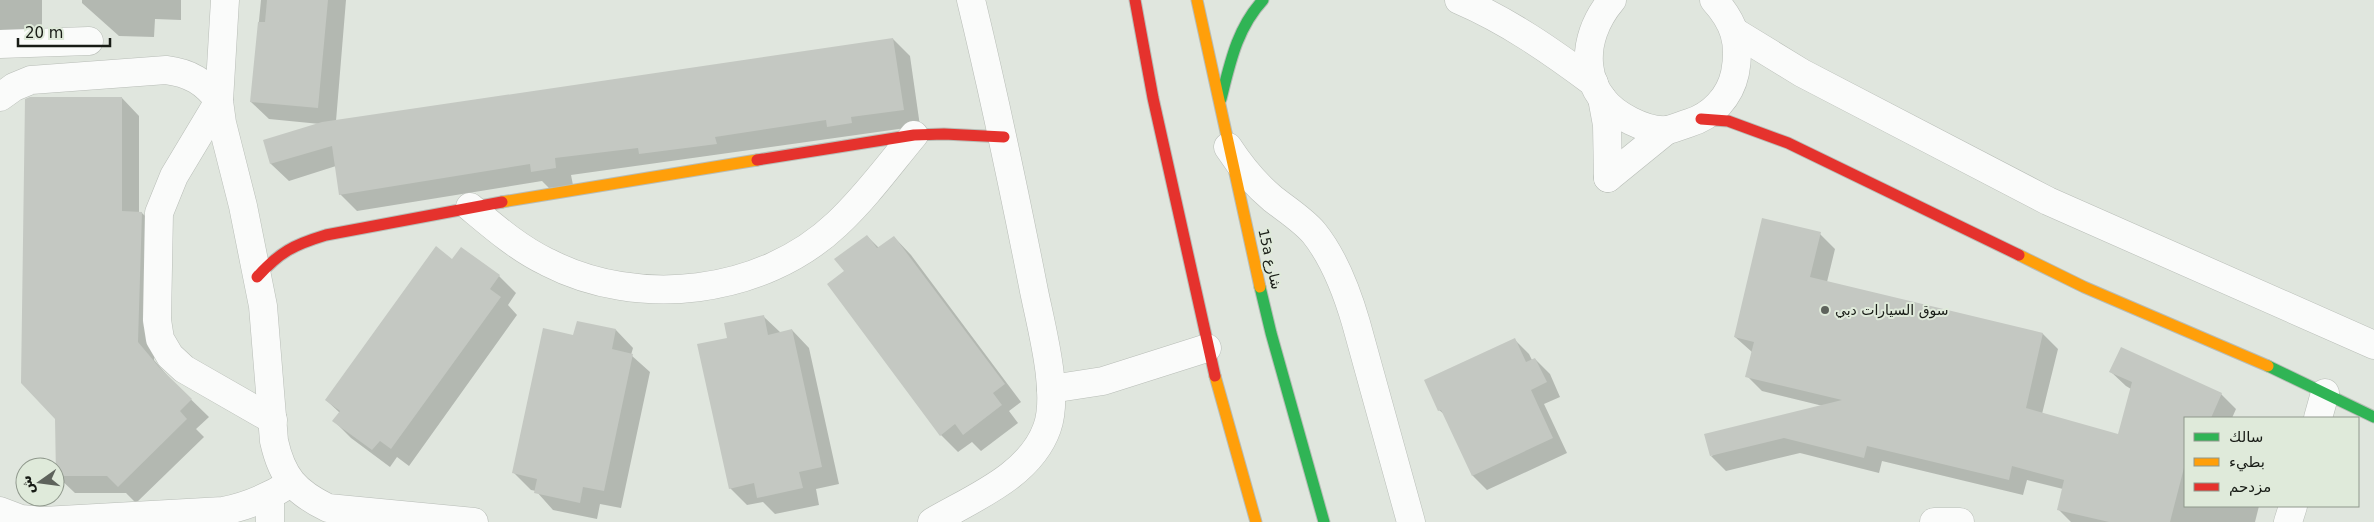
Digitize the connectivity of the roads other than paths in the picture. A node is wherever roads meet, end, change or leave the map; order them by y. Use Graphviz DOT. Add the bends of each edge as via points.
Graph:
graph roads {
  1 [pos="225,0"];
  2 [pos="971,0"];
  3 [pos="1135,0"];
  4 [pos="1198,0"];
  5 [pos="1263,0"];
  6 [pos="1459,0"];
  7 [pos="1612,0"];
  8 [pos="1725,12"];
  9 [pos="89,41"];
  10 [pos="0,44"];
  11 [pos="1598,90"];
  12 [pos="0,97"];
  13 [pos="219,101"];
  14 [pos="1219,105"];
  15 [pos="1701,119"];
  16 [pos="1667,130"];
  17 [pos="914,135"];
  18 [pos="1004,137"];
  19 [pos="1228,147"];
  20 [pos="470,207"];
  21 [pos="257,277"];
  22 [pos="2374,345"];
  23 [pos="1207,348"];
  24 [pos="1051,389"];
  25 [pos="2321,406"];
  26 [pos="2374,417"];
  27 [pos="273,420"];
  28 [pos="277,500"];
  29 [pos="2293,507"];
  30 [pos="0,511"];
  31 [pos="474,522"];
  32 [pos="932,522"];
  33 [pos="1256,522"];
  34 [pos="1324,522"];
  35 [pos="1411,522"];
  36 [pos="1934,522"];
  37 [pos="1960,522"];
  38 [pos="2288,522"];
  1 -- 13 [label="street"];
  2 -- 18 [label="street"];
  3 -- 23 [label="street"];
  4 -- 14 [label="street, 15a شارع"];
  5 -- 14 [label="street" via="1232,52"];
  6 -- 11 [label="street" via="1514,28 1554,54"];
  7 -- 11 [label="street" via="1598,16 1590,37 1588,60"];
  8 -- 15 [label="street" via="1738,57 1733,82 1721,104"];
  8 -- 22 [label="street" via="1802,72 2048,201"];
  9 -- 10 [label="street"];
  11 -- 16 [label="street" via="1619,116 1642,127"];
  11 -- 16 [label="street" via="1607,124 1608,178"];
  12 -- 13 [label="street" via="31,80 166,70 182,72 196,79 210,88"];
  13 -- 21 [label="street"];
  13 -- 27 [label="street" via="174,176 159,213 157,320 160,339 170,356 184,369"];
  14 -- 19 [label="street, 15a شارع"];
  15 -- 16 [label="street"];
  15 -- 25 [label="street" via="1728,121 1788,143"];
  17 -- 18 [label="street"];
  17 -- 20 [label="street"];
  17 -- 20 [label="street" via="863,197 836,225 806,248 772,267 736,280 698,288 659,290 620,286 583,277 547,263 514,243"];
  18 -- 24 [label="street"];
  19 -- 34 [label="street, 15a شارع" via="1271,333"];
  19 -- 35 [label="street" via="1255,183 1314,233 1334,263 1356,323"];
  20 -- 21 [label="street" via="302,242 277,256"];
  21 -- 27 [label="street" via="263,306"];
  23 -- 24 [label="street" via="1103,381"];
  23 -- 33 [label="street"];
  24 -- 32 [label="street" via="1048,428 1021,466 1002,481"];
  25 -- 26 [label="street"];
  27 -- 28 [label="street" via="278,460"];
  28 -- 30 [label="street" via="223,511 43,521"];
  28 -- 31 [label="street" via="308,498 328,508"];
  29 -- 38 [label="street"];
  36 -- 37 [label="street"];
}
